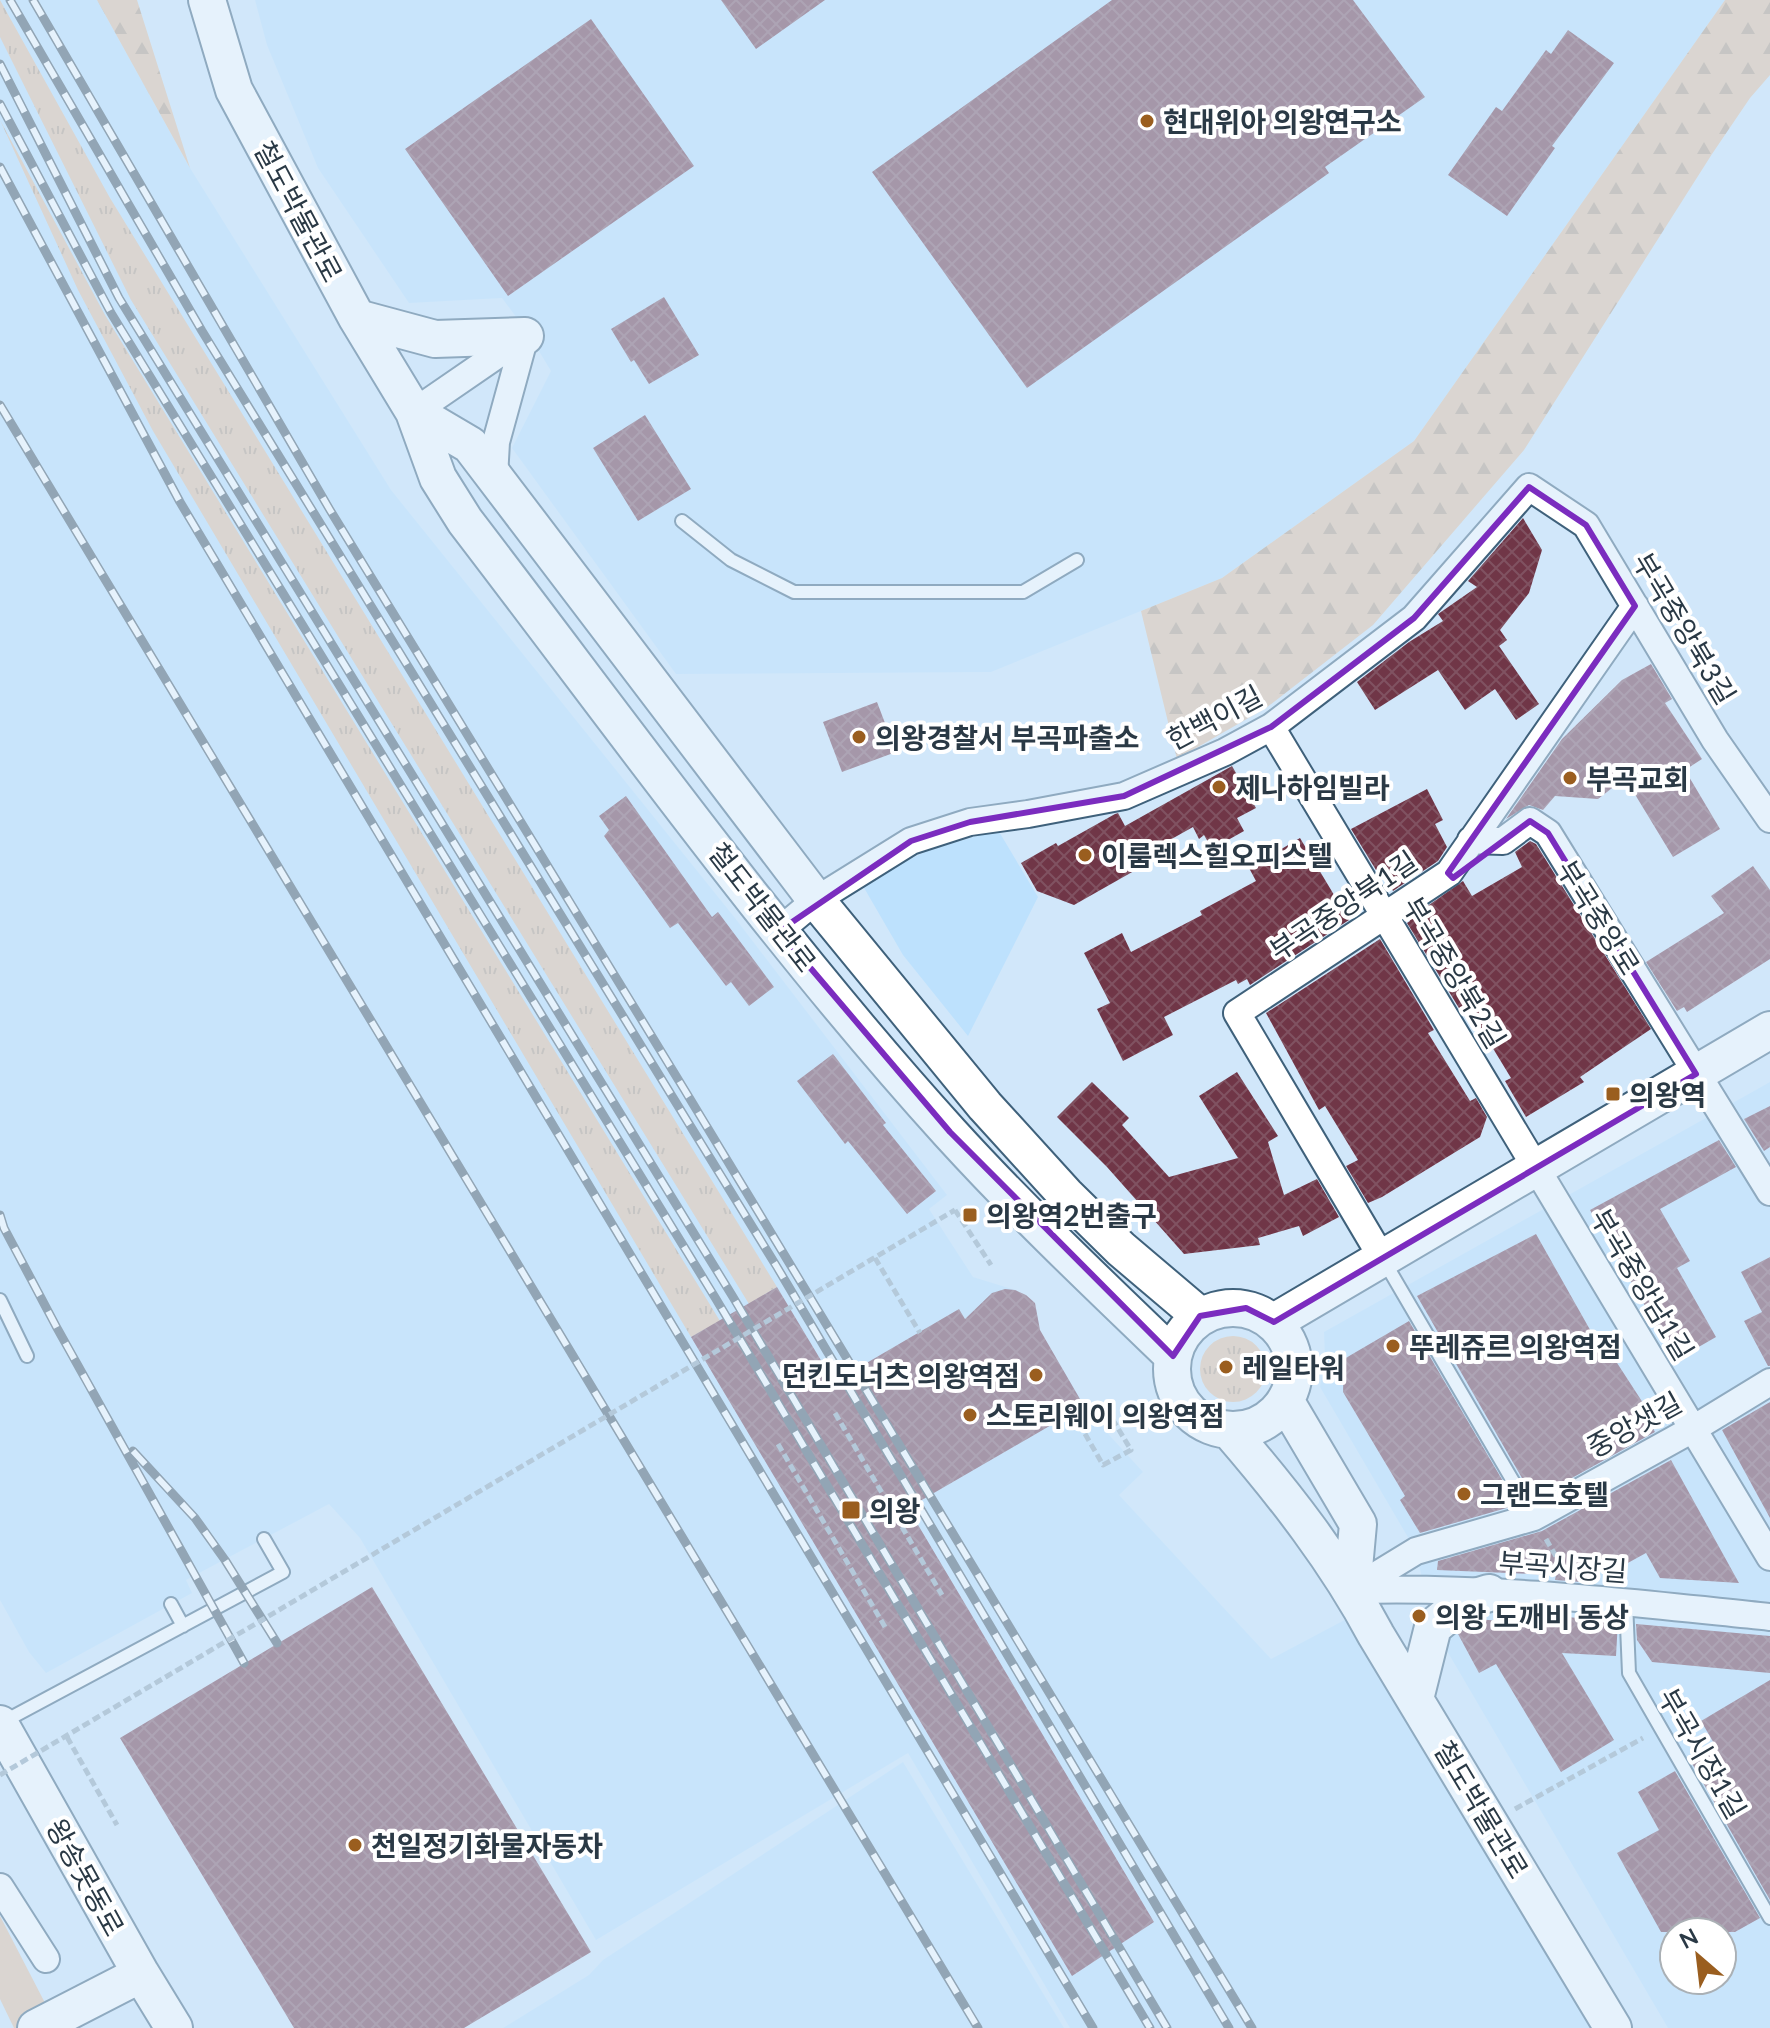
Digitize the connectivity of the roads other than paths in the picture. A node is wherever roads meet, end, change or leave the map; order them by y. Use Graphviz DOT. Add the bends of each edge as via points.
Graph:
graph roads {
  1 [pos="207,0"];
  2 [pos="357,318"];
  3 [pos="527,334"];
  4 [pos="414,412"];
  5 [pos="494,477"];
  6 [pos="1529,487"];
  7 [pos="682,521"];
  8 [pos="1077,560"];
  9 [pos="1635,606"];
  10 [pos="1271,727"];
  11 [pos="1770,819"];
  12 [pos="1471,840"];
  13 [pos="816,900"];
  14 [pos="1385,917"];
  15 [pos="779,931"];
  16 [pos="1770,1030"];
  17 [pos="1696,1074"];
  18 [pos="1535,1168"];
  19 [pos="1770,1192"];
  20 [pos="1382,1258"];
  21 [pos="0,1300"];
  22 [pos="1200,1316"];
  23 [pos="1274,1322"];
  24 [pos="27,1356"];
  25 [pos="1173,1356"];
  26 [pos="1770,1382"];
  27 [pos="1286,1402"];
  28 [pos="1693,1429"];
  29 [pos="1229,1430"];
  30 [pos="1534,1517"];
  31 [pos="264,1539"];
  32 [pos="1770,1557"];
  33 [pos="1352,1590"];
  34 [pos="1489,1593"];
  35 [pos="1626,1602"];
  36 [pos="171,1604"];
  37 [pos="1770,1617"];
  38 [pos="183,1626"];
  39 [pos="1415,1699"];
  40 [pos="0,1724"];
  41 [pos="0,1887"];
  42 [pos="1770,1918"];
  43 [pos="46,1959"];
  44 [pos="141,1974"];
  45 [pos="48,2022"];
  46 [pos="174,2028"];
  47 [pos="1613,2028"];
  1 -- 2 [label="street, 철도박물관로" via="234,90"];
  2 -- 3 [label="street" via="435,339"];
  2 -- 4 [label="street, 철도박물관로"];
  3 -- 4 [label="street"];
  3 -- 5 [label="street" via="496,442"];
  4 -- 5 [label="street, 철도박물관로" via="470,445"];
  4 -- 15 [label="street, 철도박물관로" via="438,478 465,521"];
  5 -- 13 [label="street, 철도박물관로"];
  6 -- 9 [label="street, 부곡중앙북3길" via="1586,525"];
  6 -- 10 [label="street, 한백이길" via="1414,618"];
  7 -- 8 [label="lane" via="731,560 794,592 1023,592"];
  9 -- 11 [label="street, 부곡중앙북3길" via="1715,740"];
  9 -- 12 [label="street, 부곡중앙북1길"];
  10 -- 13 [label="street, 한백이길" via="1124,796 970,822 911,841"];
  10 -- 14 [label="street, 부곡중앙북2길"];
  12 -- 14 [label="street, 부곡중앙북1길" via="1449,873"];
  12 -- 17 [label="street, 부곡중앙로" via="1503,841 1530,821 1548,833"];
  13 -- 15 [label="street, 한백이길"];
  13 -- 22 [label="street, 철도박물관로" via="985,1106 1066,1195"];
  14 -- 18 [label="street, 부곡중앙북2길"];
  14 -- 20 [label="street, 부곡중앙북1길" via="1237,1013"];
  15 -- 25 [label="street, 철도박물관로" via="950,1132"];
  16 -- 17 [label="street"];
  17 -- 18 [label="street"];
  17 -- 19 [label="street"];
  18 -- 20 [label="street"];
  18 -- 28 [label="street, 부곡중앙남1길"];
  20 -- 23 [label="street"];
  20 -- 30 [label="lane"];
  21 -- 24 [label="lane"];
  22 -- 23 [label="street" via="1246,1308"];
  22 -- 25 [label="street" via="1187,1328"];
  23 -- 27 [label="street" via="1288,1339 1295,1360"];
  25 -- 29 [label="street" via="1174,1382 1184,1406 1212,1427"];
  26 -- 28 [label="street, 중앙샛길"];
  27 -- 29 [label="street" via="1251,1428"];
  27 -- 33 [label="street" via="1358,1524"];
  28 -- 30 [label="street, 중앙샛길"];
  28 -- 32 [label="street, 부곡중앙남1길"];
  29 -- 33 [label="street, 철도박물관로" via="1282,1492"];
  30 -- 33 [label="street, 중앙샛길" via="1416,1551"];
  31 -- 38 [label="lane" via="283,1572"];
  33 -- 34 [label="street, 부곡시장길"];
  33 -- 39 [label="street, 철도박물관로"];
  34 -- 35 [label="street, 부곡시장길"];
  34 -- 39 [label="street" via="1466,1600 1433,1627"];
  35 -- 37 [label="street, 부곡시장길"];
  35 -- 42 [label="lane, 부곡시장1길" via="1629,1673"];
  36 -- 38 [label="lane"];
  38 -- 40 [label="lane"];
  39 -- 47 [label="street, 철도박물관로"];
  40 -- 44 [label="street, 왕송못동로"];
  41 -- 43 [label="street"];
  44 -- 45 [label="street"];
  44 -- 46 [label="street, 왕송못동로"];
}
